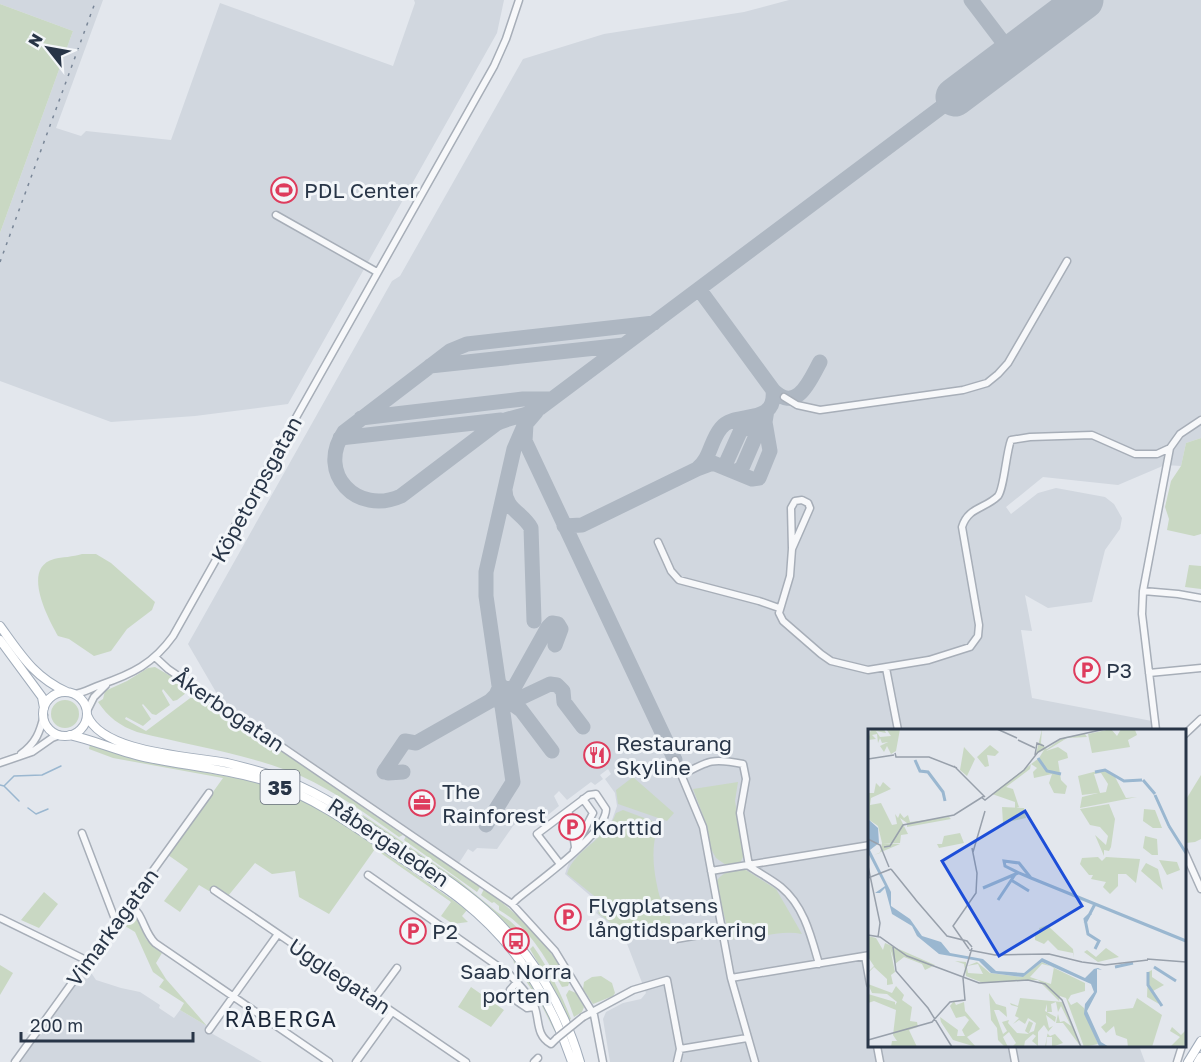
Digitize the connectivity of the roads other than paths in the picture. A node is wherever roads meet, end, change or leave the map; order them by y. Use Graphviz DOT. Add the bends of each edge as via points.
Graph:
graph roads {
  1 [pos="519,0"];
  2 [pos="276,215"];
  3 [pos="1067,261"];
  4 [pos="377,272"];
  5 [pos="784,397"];
  6 [pos="1201,420"];
  7 [pos="1170,448"];
  8 [pos="658,542"];
  9 [pos="792,549"];
  10 [pos="1143,591"];
  11 [pos="1201,598"];
  12 [pos="779,608"];
  13 [pos="0,626"];
  14 [pos="0,640"];
  15 [pos="155,657"];
  16 [pos="886,668"];
  17 [pos="1201,668"];
  18 [pos="1149,673"];
  19 [pos="109,683"];
  20 [pos="71,693"];
  21 [pos="44,712"];
  22 [pos="87,713"];
  23 [pos="1201,719"];
  24 [pos="898,729"];
  25 [pos="1156,729"];
  26 [pos="1186,734"];
  27 [pos="60,735"];
  28 [pos="70,735"];
  29 [pos="16,757"];
  30 [pos="675,760"];
  31 [pos="0,763"];
  32 [pos="682,775"];
  33 [pos="209,793"];
  34 [pos="583,799"];
  35 [pos="568,811"];
  36 [pos="82,833"];
  37 [pos="868,845"];
  38 [pos="574,850"];
  39 [pos="1187,862"];
  40 [pos="560,864"];
  41 [pos="749,866"];
  42 [pos="711,871"];
  43 [pos="368,874"];
  44 [pos="1201,889"];
  45 [pos="214,890"];
  46 [pos="129,904"];
  47 [pos="512,904"];
  48 [pos="0,918"];
  49 [pos="116,922"];
  50 [pos="722,931"];
  51 [pos="278,934"];
  52 [pos="676,939"];
  53 [pos="867,956"];
  54 [pos="88,961"];
  55 [pos="819,964"];
  56 [pos="397,968"];
  57 [pos="731,978"];
  58 [pos="517,982"];
  59 [pos="233,996"];
  60 [pos="374,999"];
  61 [pos="534,1007"];
  62 [pos="392,1012"];
  63 [pos="592,1012"];
  64 [pos="209,1030"];
  65 [pos="747,1038"];
  66 [pos="1201,1041"];
  67 [pos="877,1047"];
  68 [pos="1012,1047"];
  69 [pos="1182,1047"];
  70 [pos="680,1049"];
  71 [pos="1201,1057"];
  72 [pos="15,1062"];
  73 [pos="329,1062"];
  74 [pos="356,1062"];
  75 [pos="466,1062"];
  76 [pos="572,1062"];
  77 [pos="580,1062"];
  78 [pos="603,1062"];
  79 [pos="677,1062"];
  80 [pos="755,1062"];
  81 [pos="880,1062"];
  82 [pos="1015,1062"];
  83 [pos="1177,1062"];
  84 [pos="1188,1062"];
  85 [pos="1198,1062"];
  1 -- 4 [label="street, Köpetorpsgatan" via="500,56"];
  2 -- 4 [label="street"];
  3 -- 5 [label="street" via="1008,363 987,383 963,390 820,410 797,405"];
  4 -- 15 [label="street, Köpetorpsgatan" via="182,620"];
  6 -- 7 [label="street" via="1180,434"];
  7 -- 10 [label="street"];
  7 -- 16 [label="street" via="1157,454 1135,454 1092,435 1011,440 1001,491 968,514 962,527 979,625 977,640 963,650"];
  8 -- 12 [label="street" via="679,580"];
  9 -- 9 [label="street" via="791,508 795,501 802,500 810,508"];
  9 -- 12 [label="street" via="787,587"];
  10 -- 11 [label="street"];
  10 -- 18 [label="street"];
  12 -- 16 [label="street" via="783,621 831,661 868,670"];
  13 -- 20 [label="main road, 35" via="33,670 47,682"];
  14 -- 21 [label="main road" via="42,697"];
  15 -- 19 [label="street, Köpetorpsgatan"];
  15 -- 47 [label="street, Åkerbogatan"];
  16 -- 24 [label="street"];
  17 -- 18 [label="street"];
  18 -- 25 [label="street"];
  19 -- 20 [label="street, Köpetorpsgatan" via="83,693"];
  19 -- 22 [label="street, Köpetorpsgatan" via="98,692"];
  20 -- 21 [label="main road" via="53,696"];
  20 -- 22 [label="main road, 35" via="82,701"];
  21 -- 27 [label="main road" via="48,728"];
  21 -- 29 [label="street" via="34,743"];
  22 -- 28 [label="main road" via="82,728"];
  22 -- 77 [label="main road, Råbergaleden / 35" via="99,732 129,746 246,768 302,787 341,808 447,880 491,915 527,955 555,1000"];
  23 -- 26 [label="street"];
  27 -- 28 [label="main road, 35"];
  27 -- 29 [label="street"];
  28 -- 76 [label="main road, Råbergaleden / 35" via="139,756 265,781 312,801 352,825 463,902 498,933 540,989"];
  29 -- 31 [label="street"];
  30 -- 32 [label="street"];
  32 -- 41 [label="street" via="706,761 744,764 741,813"];
  32 -- 42 [label="street" via="703,827"];
  33 -- 46 [label="street, Vimarkagatan"];
  34 -- 35 [label="street"];
  34 -- 38 [label="street" via="593,813"];
  34 -- 38 [label="street" via="596,794 607,813"];
  35 -- 38 [label="street"];
  35 -- 40 [label="street" via="537,834"];
  36 -- 49 [label="street"];
  37 -- 41 [label="street"];
  38 -- 40 [label="street"];
  39 -- 44 [label="street"];
  40 -- 47 [label="street"];
  41 -- 42 [label="street"];
  41 -- 55 [label="street" via="793,899 804,918"];
  42 -- 50 [label="street"];
  43 -- 58 [label="street" via="493,960"];
  45 -- 51 [label="street, Ugglegatan"];
  46 -- 49 [label="street, Vimarkagatan"];
  46 -- 59 [label="street" via="140,914 155,943"];
  47 -- 63 [label="street, Åkerbogatan" via="555,951"];
  48 -- 54 [label="street"];
  49 -- 54 [label="street, Vimarkagatan"];
  50 -- 52 [label="street"];
  50 -- 57 [label="street"];
  51 -- 59 [label="street"];
  51 -- 60 [label="street, Ugglegatan"];
  53 -- 55 [label="street"];
  54 -- 72 [label="street, Vimarkagatan"];
  55 -- 57 [label="street"];
  56 -- 60 [label="street"];
  57 -- 65 [label="street"];
  58 -- 61 [label="street"];
  58 -- 61 [label="street" via="510,990 514,1000 527,1008"];
  59 -- 64 [label="street"];
  59 -- 73 [label="street"];
  60 -- 62 [label="street, Ugglegatan"];
  61 -- 63 [label="street, bridge" via="541,1036 551,1044"];
  62 -- 74 [label="street"];
  62 -- 75 [label="street, Ugglegatan"];
  63 -- 70 [label="street" via="633,990 668,980"];
  63 -- 78 [label="street, Åkerbogatan"];
  65 -- 70 [label="street"];
  65 -- 80 [label="street"];
  66 -- 84 [label="main road"];
  67 -- 81 [label="street"];
  68 -- 82 [label="street"];
  69 -- 83 [label="street"];
  70 -- 79 [label="street"];
  71 -- 85 [label="main road"];
}
